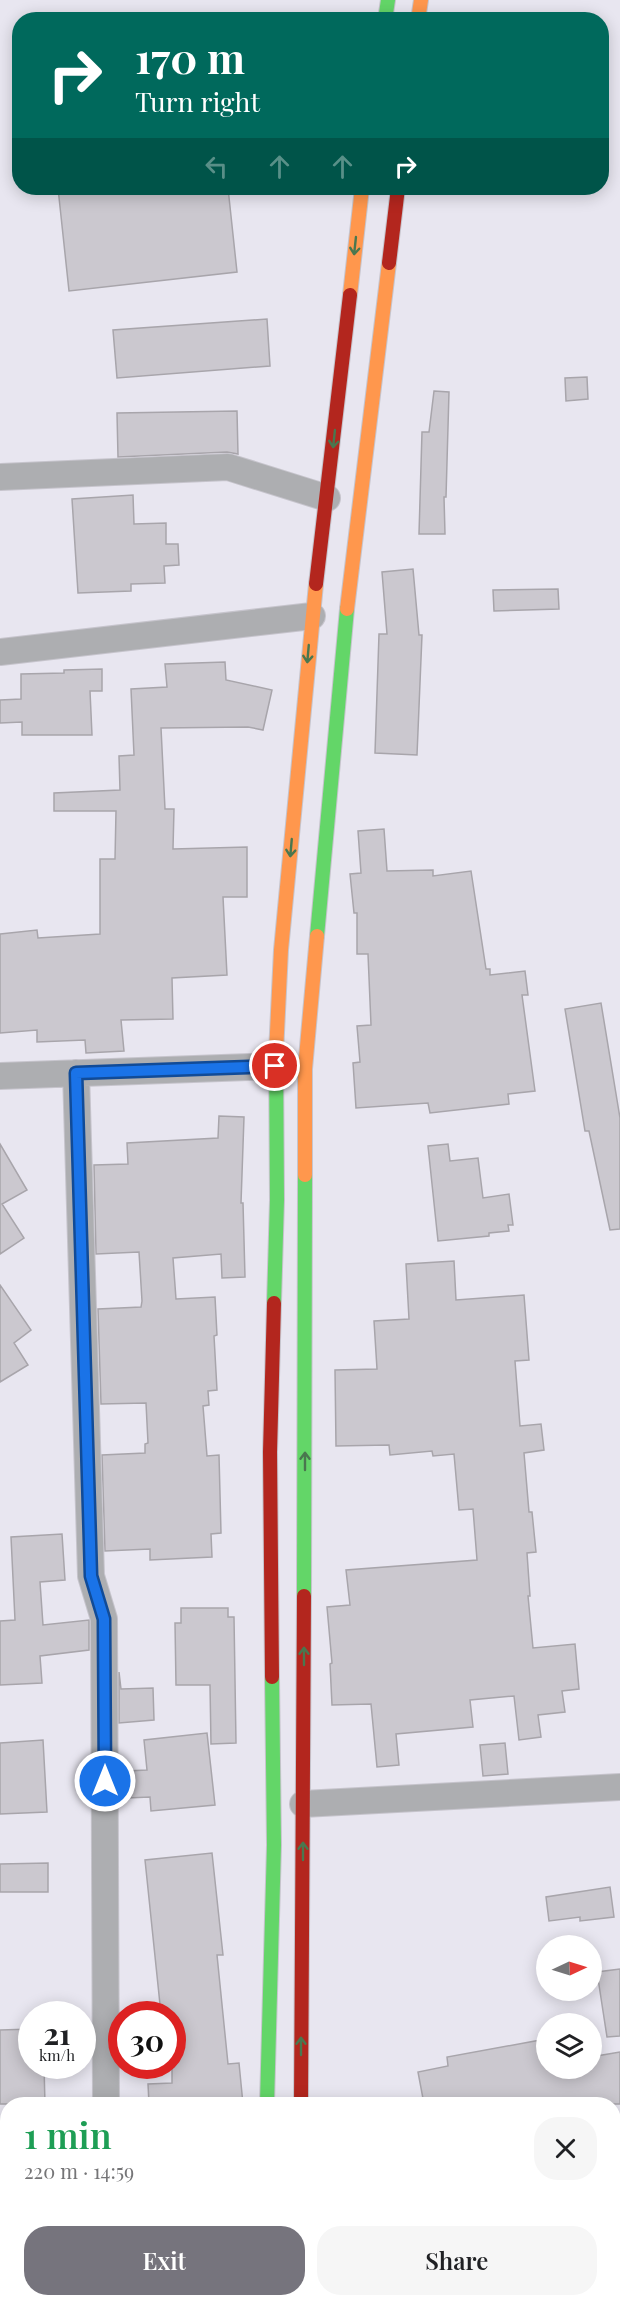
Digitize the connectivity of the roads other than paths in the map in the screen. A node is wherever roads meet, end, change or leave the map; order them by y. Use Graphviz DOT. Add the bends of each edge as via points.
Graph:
graph roads {
  1 [pos="361,195"];
  2 [pos="397,195"];
  3 [pos="0,477"];
  4 [pos="327,498"];
  5 [pos="312,616"];
  6 [pos="0,652"];
  7 [pos="275,1066"];
  8 [pos="76,1073"];
  9 [pos="0,1076"];
  10 [pos="620,1787"];
  11 [pos="303,1804"];
  12 [pos="106,2097"];
  13 [pos="267,2097"];
  14 [pos="301,2097"];
  1 -- 4 [label="street, one-way"];
  11 -- 2 [label="street, one-way" via="305,1069 346,617"];
  3 -- 4 [label="street" via="228,467"];
  4 -- 5 [label="street"];
  5 -- 6 [label="street"];
  5 -- 7 [label="street, one-way" via="281,950"];
  7 -- 8 [label="street"];
  7 -- 13 [label="street" via="277,1200 270,1452 274,1845"];
  8 -- 9 [label="street"];
  8 -- 12 [label="street" via="91,1576 104,1619"];
  10 -- 11 [label="street"];
  14 -- 11 [label="street, one-way"];
}
